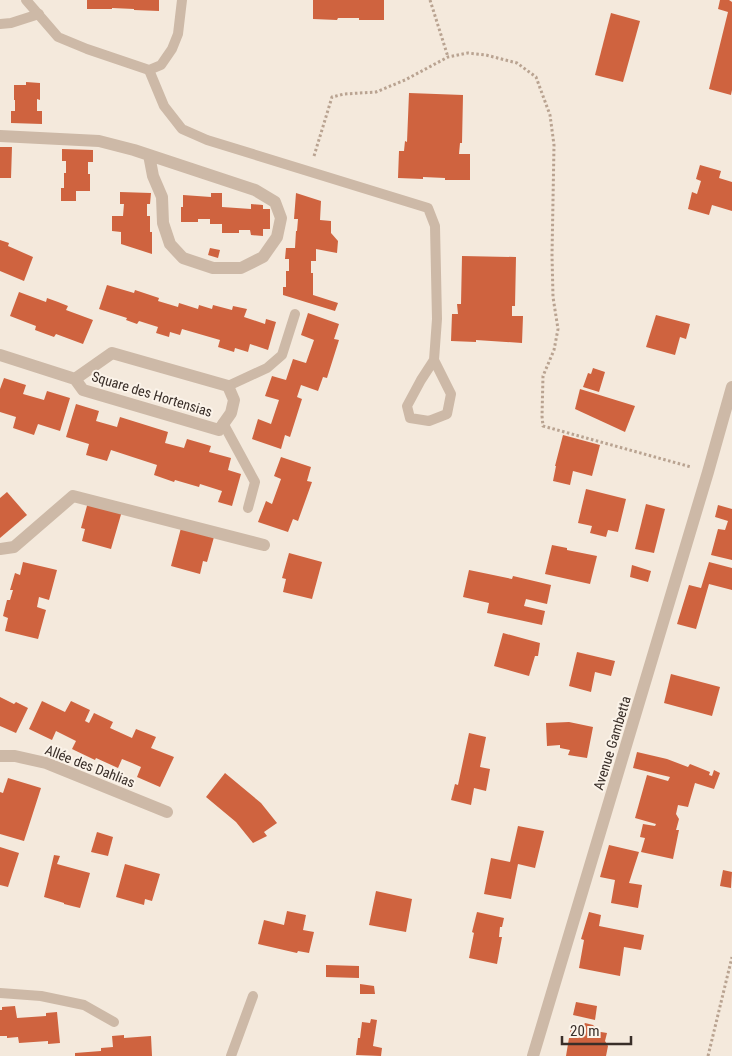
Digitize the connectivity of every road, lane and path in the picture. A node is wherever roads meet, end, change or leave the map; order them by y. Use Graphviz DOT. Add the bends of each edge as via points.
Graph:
graph roads {
  1 [pos="26,0"];
  2 [pos="182,0"];
  3 [pos="430,0"];
  4 [pos="39,14"];
  5 [pos="0,24"];
  6 [pos="448,57"];
  7 [pos="149,70"];
  8 [pos="0,136"];
  9 [pos="149,155"];
  10 [pos="309,172"];
  11 [pos="295,314"];
  12 [pos="0,355"];
  13 [pos="434,360"];
  14 [pos="75,379"];
  15 [pos="228,386"];
  16 [pos="732,387"];
  17 [pos="223,424"];
  18 [pos="708,472"];
  19 [pos="248,508"];
  20 [pos="264,545"];
  21 [pos="0,549"];
  22 [pos="0,756"];
  23 [pos="167,812"];
  24 [pos="732,957"];
  25 [pos="0,993"];
  26 [pos="253,996"];
  27 [pos="114,1022"];
  28 [pos="231,1056"];
  29 [pos="533,1056"];
  30 [pos="708,1056"];
  1 -- 4 [label="lane"];
  2 -- 7 [label="lane" via="178,34 172,49 161,65"];
  3 -- 6 [label="path"];
  4 -- 5 [label="lane" via="11,24"];
  4 -- 7 [label="lane" via="58,38"];
  6 -- 10 [label="path" via="376,92 332,97"];
  6 -- 18 [label="path" via="468,53 517,63 536,77 550,115 554,145 553,297 558,329 554,350 543,376 543,426"];
  7 -- 10 [label="lane" via="164,106 182,129 206,140"];
  8 -- 9 [label="street" via="99,141"];
  9 -- 9 [label="street" via="162,197 163,223 170,244 183,258 213,268 241,268 263,257 277,237 281,218 275,202 255,190"];
  10 -- 13 [label="lane" via="428,208 436,226"];
  11 -- 15 [label="lane" via="282,355 267,368"];
  12 -- 14 [label="street, Square des Hortensias"];
  13 -- 13 [label="lane" via="407,406 410,418 429,421 447,414 451,394"];
  14 -- 15 [label="street, Square des Hortensias" via="112,353"];
  14 -- 17 [label="street, Square des Hortensias" via="83,390 219,430"];
  15 -- 17 [label="street, Square des Hortensias" via="234,400 231,413"];
  16 -- 18 [label="street, Avenue Gambetta"];
  17 -- 19 [label="lane" via="255,482"];
  18 -- 29 [label="street, Avenue Gambetta"];
  20 -- 21 [label="street" via="73,496 14,547"];
  22 -- 23 [label="street, Allée des Dahlias" via="46,763"];
  24 -- 30 [label="path"];
  25 -- 27 [label="lane" via="41,996 84,1006"];
  26 -- 28 [label="lane"];
}
